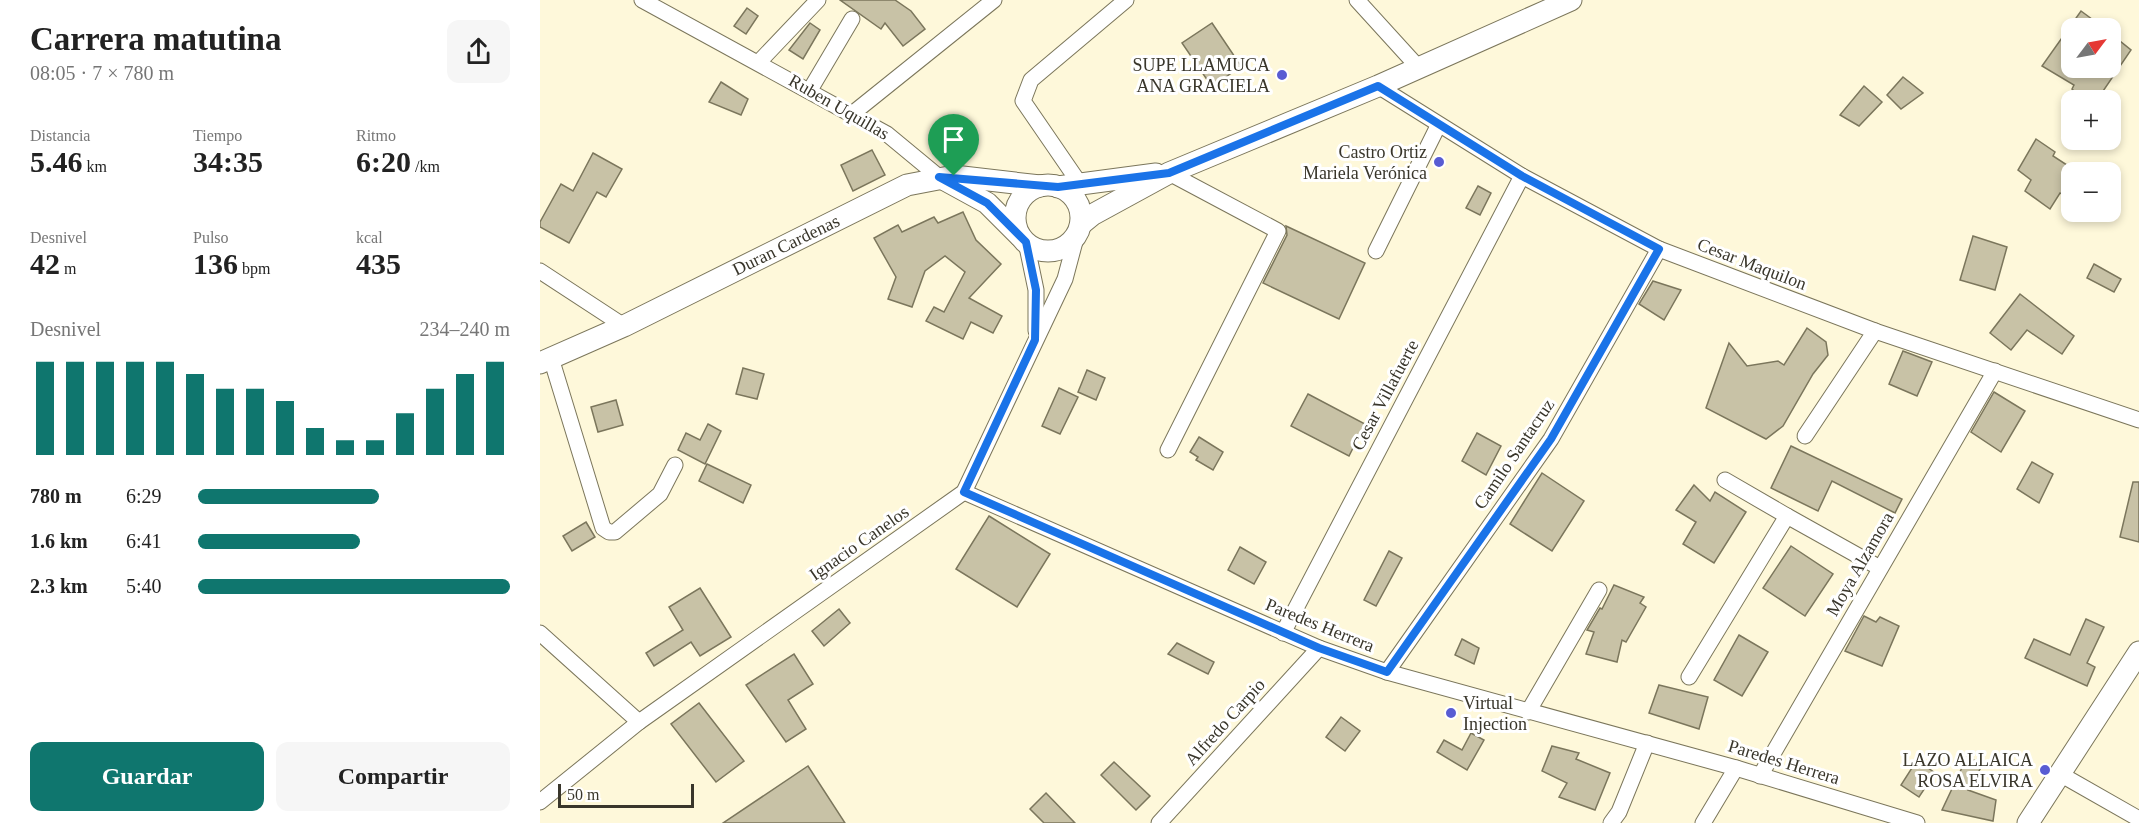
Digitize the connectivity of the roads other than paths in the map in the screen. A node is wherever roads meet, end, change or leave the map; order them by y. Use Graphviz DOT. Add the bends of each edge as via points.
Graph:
graph roads {
  1 [pos="642,0"];
  2 [pos="818,0"];
  3 [pos="994,0"];
  4 [pos="1126,0"];
  5 [pos="1357,0"];
  6 [pos="1571,0"];
  7 [pos="852,19"];
  8 [pos="759,62"];
  9 [pos="1418,67"];
  10 [pos="1378,86"];
  11 [pos="810,90"];
  12 [pos="852,114"];
  13 [pos="1438,126"];
  14 [pos="1169,173"];
  15 [pos="1522,176"];
  16 [pos="939,177"];
  17 [pos="1080,184"];
  18 [pos="1049,186"];
  19 [pos="1079,229"];
  20 [pos="1024,240"];
  21 [pos="1659,249"];
  22 [pos="1376,251"];
  23 [pos="540,271"];
  24 [pos="624,326"];
  25 [pos="1875,331"];
  26 [pos="1035,340"];
  27 [pos="546,361"];
  28 [pos="1995,371"];
  29 [pos="2139,420"];
  30 [pos="1805,436"];
  31 [pos="1168,450"];
  32 [pos="675,465"];
  33 [pos="1725,480"];
  34 [pos="964,492"];
  35 [pos="1787,516"];
  36 [pos="1880,568"];
  37 [pos="1599,590"];
  38 [pos="540,633"];
  39 [pos="1283,633"];
  40 [pos="1319,648"];
  41 [pos="2139,652"];
  42 [pos="1387,672"];
  43 [pos="1689,677"];
  44 [pos="1528,712"];
  45 [pos="639,722"];
  46 [pos="1647,743"];
  47 [pos="1736,768"];
  48 [pos="2060,774"];
  49 [pos="1760,776"];
  50 [pos="540,802"];
  51 [pos="2139,819"];
  52 [pos="1159,823"];
  53 [pos="1611,823"];
  54 [pos="1703,823"];
  55 [pos="1917,823"];
  56 [pos="2028,823"];
  1 -- 8 [label="street, Ruben Uquillas"];
  2 -- 8 [label="street"];
  3 -- 12 [label="street"];
  4 -- 17 [label="street" via="1031,80 1023,101"];
  5 -- 9 [label="street"];
  6 -- 9 [label="street"];
  7 -- 11 [label="street"];
  8 -- 11 [label="street, Ruben Uquillas"];
  9 -- 10 [label="street"];
  10 -- 13 [label="street, Cesar Maquilon"];
  10 -- 14 [label="street"];
  11 -- 12 [label="street, Ruben Uquillas"];
  12 -- 16 [label="street, Ruben Uquillas" via="907,147"];
  13 -- 15 [label="street, Cesar Maquilon"];
  13 -- 22 [label="street"];
  14 -- 17 [label="street"];
  14 -- 19 [label="street" via="1092,215"];
  14 -- 31 [label="street" via="1278,231"];
  15 -- 21 [label="street, Cesar Maquilon"];
  15 -- 39 [label="street, Cesar Villafuerte"];
  16 -- 18 [label="street"];
  16 -- 20 [label="street" via="987,203"];
  16 -- 24 [label="street, Duran Cardenas" via="907,184"];
  17 -- 18 [label="street"];
  18 -- 19 [label="street" via="1074,197 1081,214"];
  18 -- 20 [label="street" via="1028,192 1020,201 1016,226"];
  19 -- 20 [label="street" via="1071,242 1054,251 1034,248"];
  19 -- 26 [label="street, Ignacio Canelos" via="1065,279"];
  20 -- 26 [label="street, Ignacio Canelos" via="1036,290"];
  21 -- 25 [label="street, Cesar Maquilon"];
  21 -- 42 [label="street, Camilo Santacruz" via="1551,439"];
  23 -- 24 [label="street"];
  24 -- 27 [label="street, Duran Cardenas"];
  25 -- 28 [label="street, Cesar Maquilon"];
  25 -- 30 [label="street"];
  26 -- 34 [label="street, Ignacio Canelos"];
  27 -- 32 [label="street" via="603,528 615,532 660,494"];
  28 -- 29 [label="street, Cesar Maquilon"];
  28 -- 36 [label="street, Moya Alzamora"];
  33 -- 35 [label="street"];
  34 -- 39 [label="street, Paredes Herrera"];
  34 -- 45 [label="street, Ignacio Canelos"];
  35 -- 36 [label="street"];
  35 -- 43 [label="street"];
  36 -- 49 [label="street, Moya Alzamora"];
  37 -- 44 [label="street"];
  38 -- 45 [label="street"];
  39 -- 40 [label="street, Paredes Herrera"];
  40 -- 42 [label="street, Paredes Herrera"];
  40 -- 52 [label="street, Alfredo Carpio"];
  41 -- 48 [label="street"];
  42 -- 44 [label="street, Paredes Herrera"];
  44 -- 46 [label="street, Paredes Herrera"];
  45 -- 50 [label="street, Ignacio Canelos"];
  46 -- 47 [label="street, Paredes Herrera"];
  46 -- 53 [label="street"];
  47 -- 49 [label="street, Paredes Herrera"];
  47 -- 54 [label="street"];
  48 -- 51 [label="street"];
  48 -- 56 [label="street"];
  49 -- 55 [label="street, Paredes Herrera"];
}
